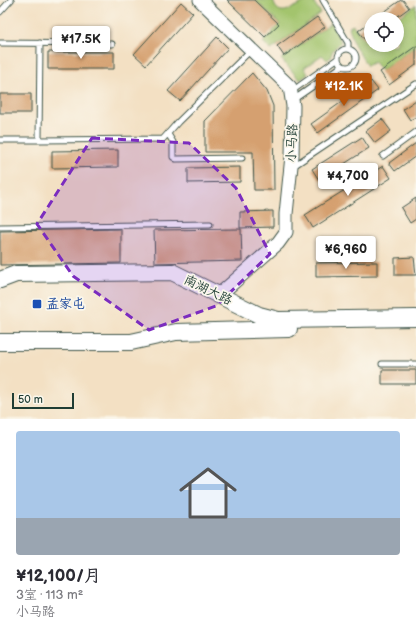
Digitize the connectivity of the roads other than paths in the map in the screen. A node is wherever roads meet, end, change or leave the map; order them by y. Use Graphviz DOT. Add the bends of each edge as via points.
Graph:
graph roads {
  1 [pos="11,0"];
  2 [pos="200,0"];
  3 [pos="323,0"];
  4 [pos="0,12"];
  5 [pos="0,43"];
  6 [pos="40,43"];
  7 [pos="112,44"];
  8 [pos="348,49"];
  9 [pos="251,50"];
  10 [pos="337,59"];
  11 [pos="342,66"];
  12 [pos="416,84"];
  13 [pos="292,96"];
  14 [pos="416,132"];
  15 [pos="168,134"];
  16 [pos="0,140"];
  17 [pos="39,140"];
  18 [pos="383,156"];
  19 [pos="242,158"];
  20 [pos="291,167"];
  21 [pos="210,224"];
  22 [pos="0,227"];
  23 [pos="0,280"];
  24 [pos="219,295"];
  25 [pos="416,318"];
  26 [pos="416,328"];
  27 [pos="0,342"];
  28 [pos="382,364"];
  29 [pos="416,364"];
  1 -- 4 [label="lane"];
  2 -- 9 [label="street"];
  3 -- 8 [label="lane" via="348,43"];
  5 -- 6 [label="lane"];
  6 -- 7 [label="lane"];
  6 -- 17 [label="lane"];
  8 -- 10 [label="lane" via="339,53"];
  8 -- 11 [label="lane" via="354,52 356,60 350,67"];
  9 -- 13 [label="street" via="290,87"];
  9 -- 15 [label="lane"];
  10 -- 11 [label="lane"];
  10 -- 13 [label="lane"];
  11 -- 13 [label="lane"];
  12 -- 20 [label="lane" via="307,159"];
  13 -- 20 [label="street, 小马路"];
  14 -- 18 [label="lane"];
  15 -- 17 [label="lane" via="163,139"];
  15 -- 19 [label="lane" via="173,142 173,157 176,159"];
  16 -- 17 [label="lane"];
  20 -- 24 [label="street, 小马路" via="286,232"];
  21 -- 22 [label="lane"];
  23 -- 24 [label="main road, 南湖大路" via="16,274 172,272"];
  24 -- 25 [label="main road, 南湖大路" via="259,315 278,320"];
  26 -- 27 [label="main road" via="176,332 131,342"];
  28 -- 29 [label="lane"];
}
